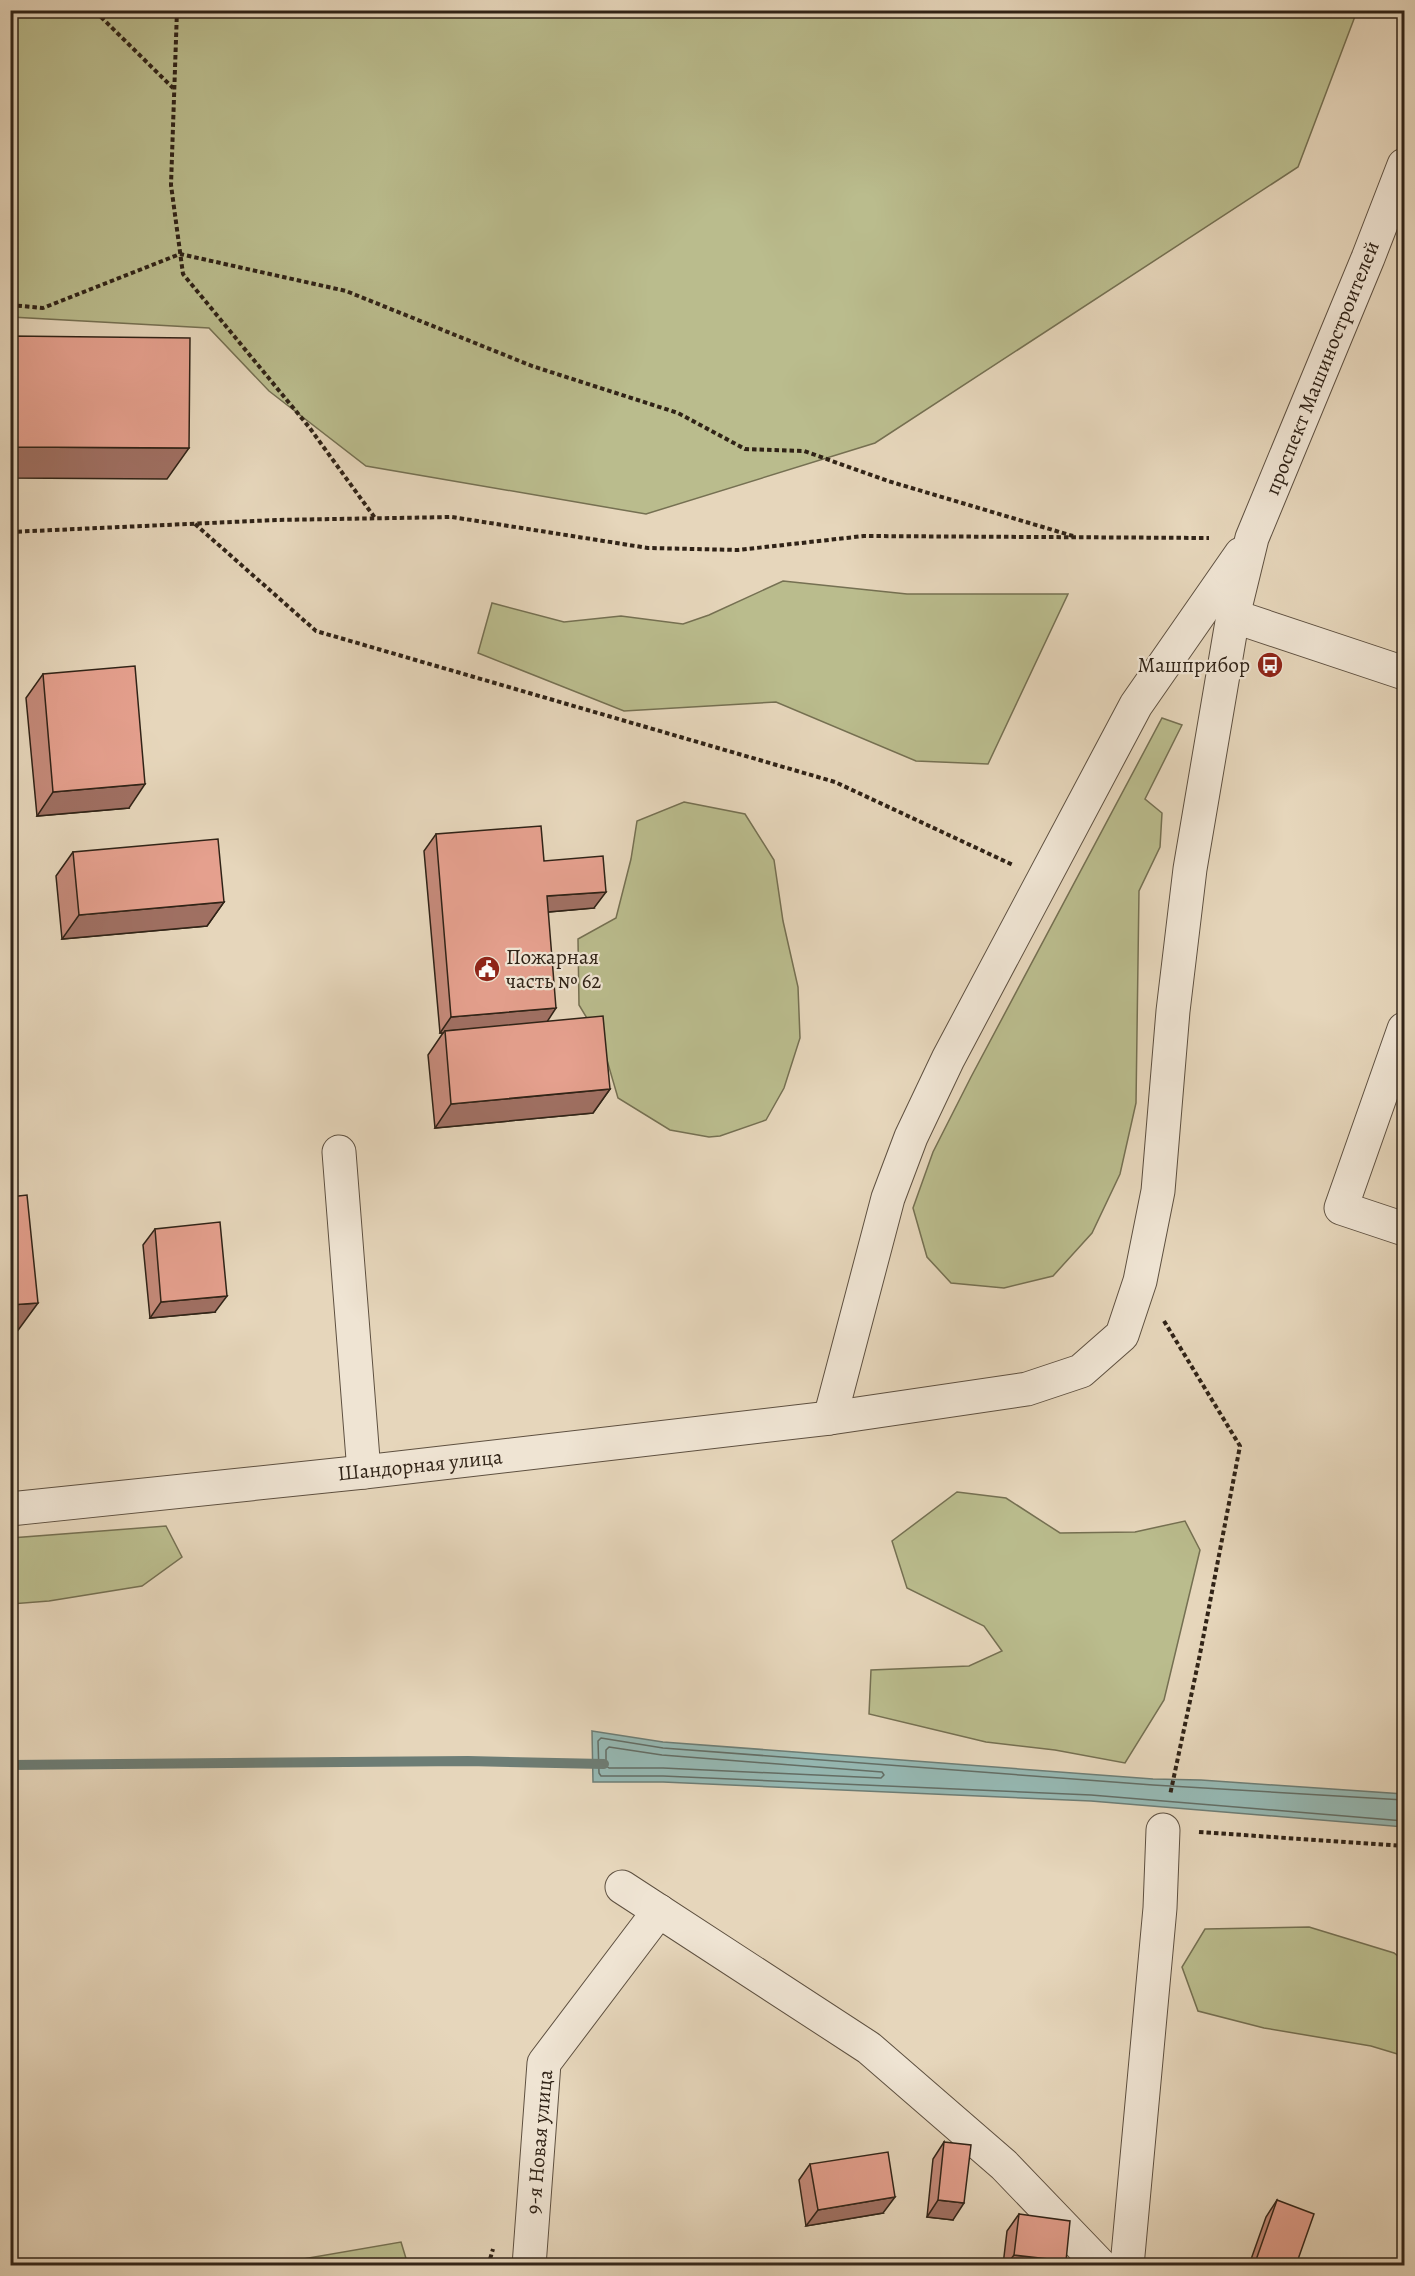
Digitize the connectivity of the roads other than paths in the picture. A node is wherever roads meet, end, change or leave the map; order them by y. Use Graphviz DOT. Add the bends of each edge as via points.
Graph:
graph roads {
  1 [pos="1404,165"];
  2 [pos="1252,538"];
  3 [pos="1233,616"];
  4 [pos="1404,672"];
  5 [pos="1404,1029"];
  6 [pos="339,1152"];
  7 [pos="1404,1229"];
  8 [pos="830,1418"];
  9 [pos="364,1472"];
  10 [pos="10,1509"];
  11 [pos="1163,1830"];
  12 [pos="622,1887"];
  13 [pos="659,1911"];
  14 [pos="529,2265"];
  15 [pos="1101,2265"];
  16 [pos="1127,2265"];
  1 -- 2 [label="street, проспект Машиностроителей"];
  2 -- 3 [label="street, Шандорная улица"];
  2 -- 8 [label="street" via="1136,705 948,1059 911,1137 888,1198"];
  3 -- 4 [label="street"];
  3 -- 8 [label="street, Шандорная улица" via="1190,869 1158,1191 1140,1281 1122,1335 1081,1371 1027,1389"];
  5 -- 7 [label="street" via="1341,1208"];
  6 -- 9 [label="street"];
  8 -- 9 [label="street, Шандорная улица"];
  9 -- 10 [label="street, Шандорная улица"];
  11 -- 16 [label="street" via="1160,1908"];
  12 -- 13 [label="street"];
  13 -- 14 [label="street, 9-я Новая улица" via="544,2063"];
  13 -- 15 [label="street" via="869,2048 1004,2165"];
}
